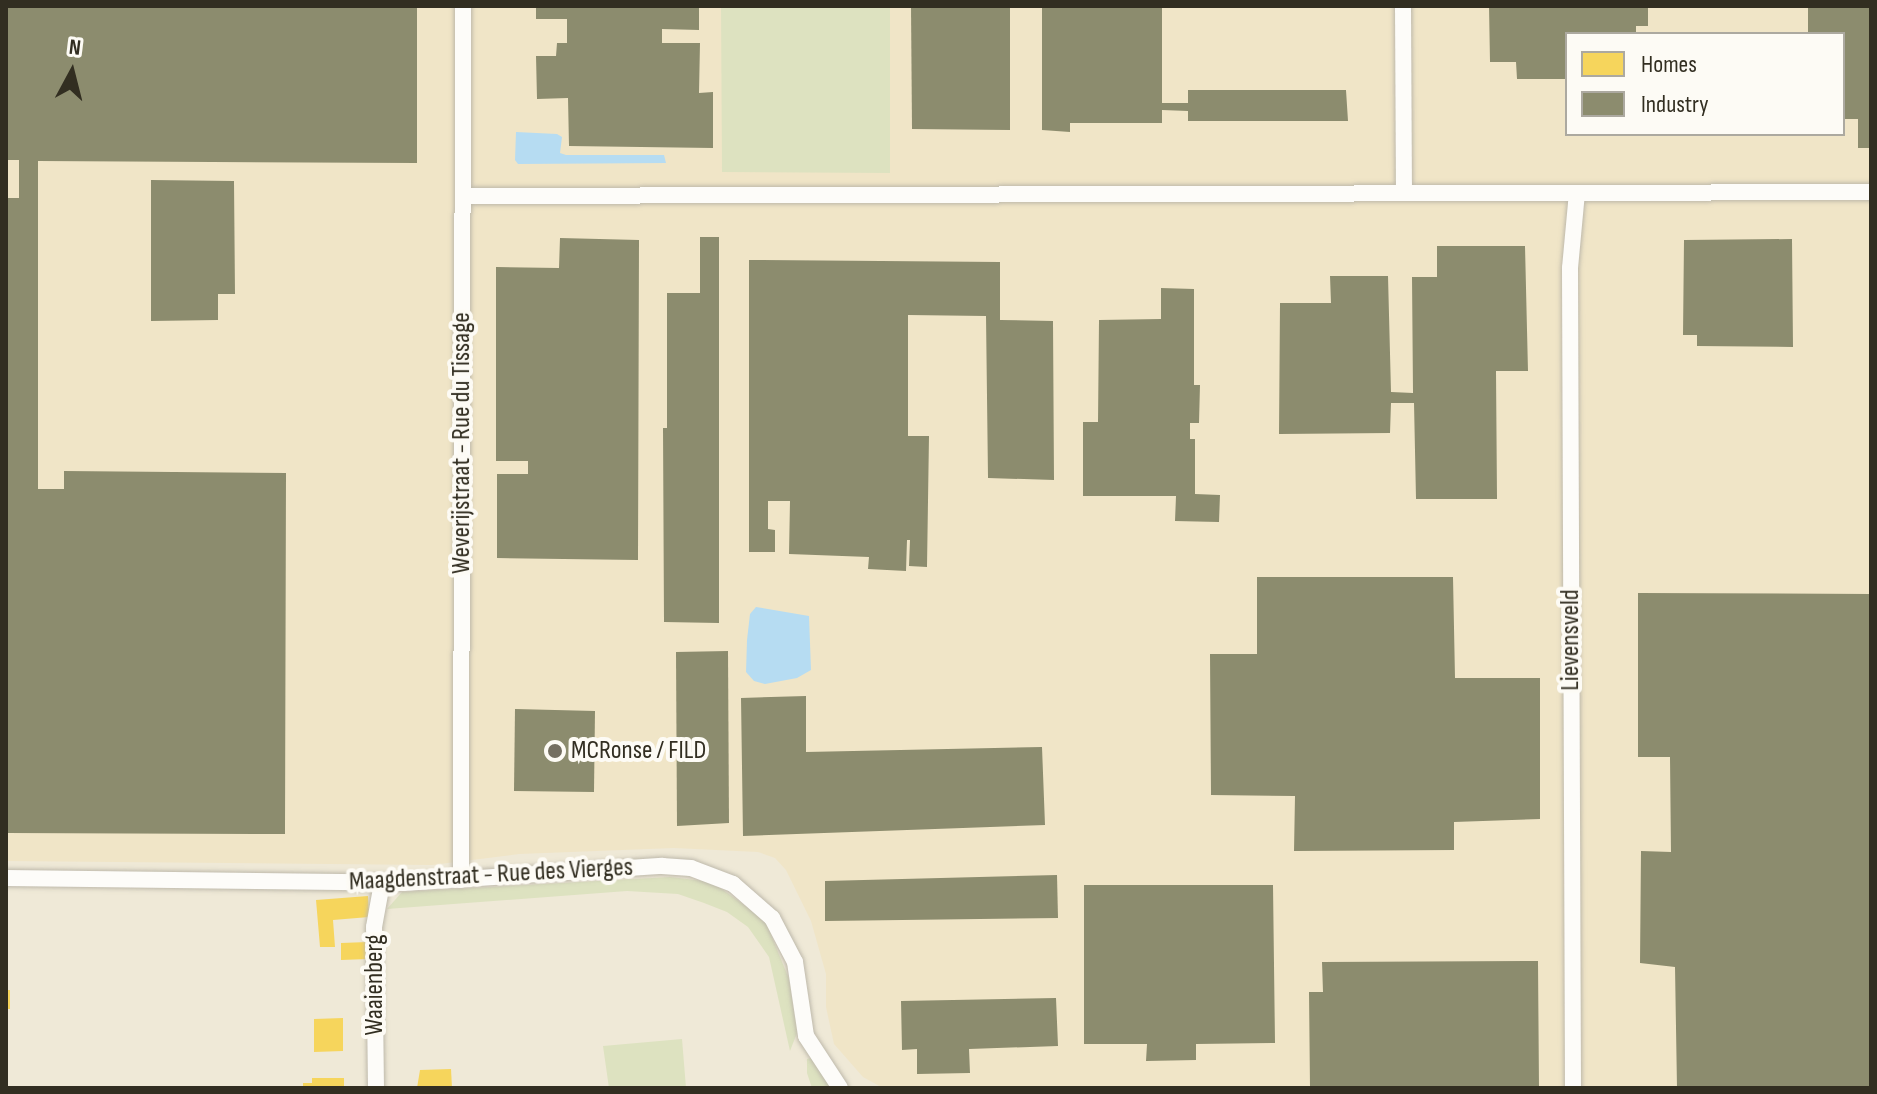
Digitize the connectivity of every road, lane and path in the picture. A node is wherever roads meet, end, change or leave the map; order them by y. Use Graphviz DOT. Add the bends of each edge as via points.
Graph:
graph roads {
  1 [pos="463,6"];
  2 [pos="1403,6"];
  3 [pos="1404,191"];
  4 [pos="1871,192"];
  5 [pos="1577,193"];
  6 [pos="463,196"];
  7 [pos="6,878"];
  8 [pos="461,880"];
  9 [pos="382,883"];
  10 [pos="376,1088"];
  11 [pos="840,1088"];
  12 [pos="1573,1088"];
  1 -- 6 [label="street, Weverijstraat - Rue du Tissage"];
  2 -- 3 [label="street"];
  3 -- 5 [label="street"];
  3 -- 6 [label="street"];
  4 -- 5 [label="street"];
  5 -- 12 [label="street, Lievensveld" via="1570,268"];
  6 -- 8 [label="street, Weverijstraat - Rue du Tissage"];
  7 -- 9 [label="street, Maagdenstraat - Rue des Vierges"];
  8 -- 9 [label="street, Maagdenstraat - Rue des Vierges"];
  8 -- 11 [label="street, Maagdenstraat - Rue des Vierges" via="662,866 691,868 733,884 760,905 788,947 806,1036"];
  9 -- 10 [label="street, Waaienberg" via="374,946"];
}
